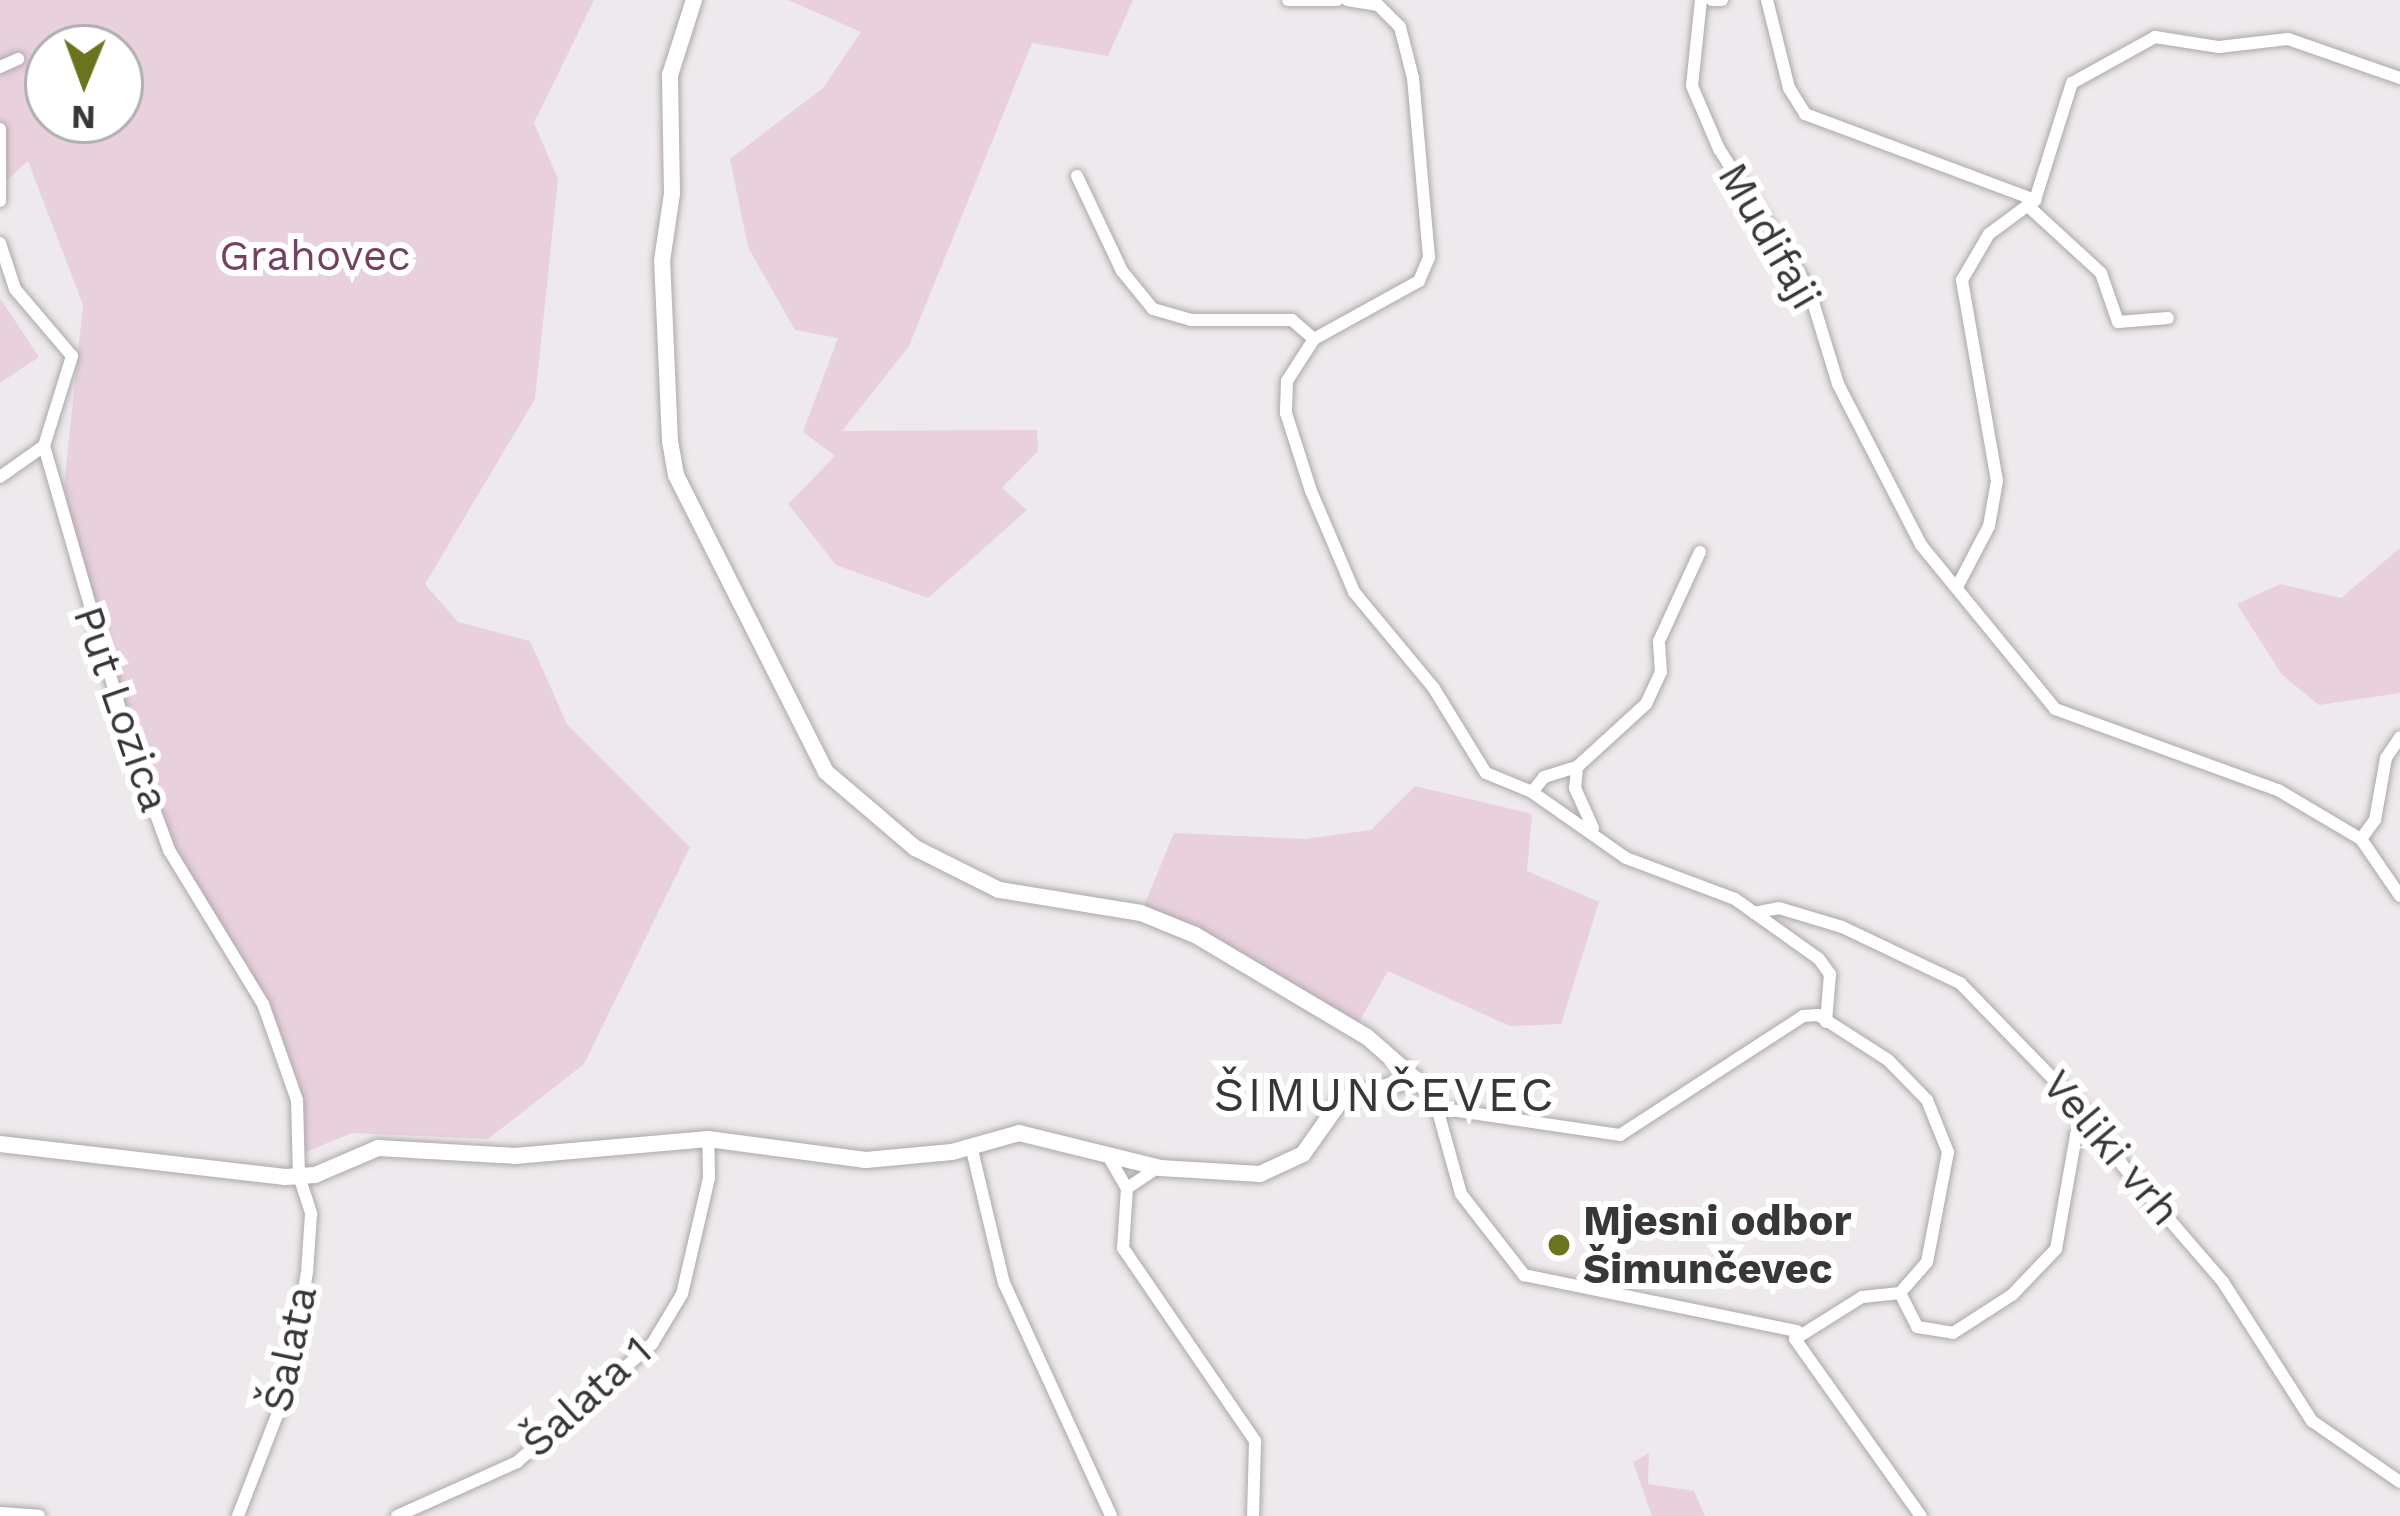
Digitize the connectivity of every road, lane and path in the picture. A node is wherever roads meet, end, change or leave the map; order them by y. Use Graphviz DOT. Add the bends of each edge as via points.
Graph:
graph roads {
  1 [pos="694,0"];
  2 [pos="1288,0"];
  3 [pos="1336,0"];
  4 [pos="1347,0"];
  5 [pos="1702,0"];
  6 [pos="1712,0"];
  7 [pos="1722,0"];
  8 [pos="1767,0"];
  9 [pos="18,59"];
  10 [pos="0,67"];
  11 [pos="2400,78"];
  12 [pos="0,129"];
  13 [pos="1077,176"];
  14 [pos="0,200"];
  15 [pos="2031,203"];
  16 [pos="0,243"];
  17 [pos="2168,318"];
  18 [pos="1314,339"];
  19 [pos="44,446"];
  20 [pos="0,477"];
  21 [pos="1700,552"];
  22 [pos="1957,587"];
  23 [pos="2400,737"];
  24 [pos="1577,767"];
  25 [pos="1532,792"];
  26 [pos="1594,831"];
  27 [pos="2361,839"];
  28 [pos="2400,896"];
  29 [pos="1754,913"];
  30 [pos="1826,1022"];
  31 [pos="1415,1079"];
  32 [pos="1437,1108"];
  33 [pos="2086,1119"];
  34 [pos="708,1139"];
  35 [pos="0,1144"];
  36 [pos="970,1147"];
  37 [pos="1107,1154"];
  38 [pos="1160,1168"];
  39 [pos="299,1176"];
  40 [pos="1126,1188"];
  41 [pos="1900,1293"];
  42 [pos="1797,1331"];
  43 [pos="2400,1482"];
  44 [pos="0,1513"];
  45 [pos="39,1516"];
  46 [pos="238,1516"];
  47 [pos="397,1516"];
  48 [pos="1111,1516"];
  49 [pos="1253,1516"];
  50 [pos="1921,1516"];
  1 -- 31 [label="street" via="670,75 672,194 662,261 670,441 676,475 826,772 915,848 999,890 1141,913 1195,935 1367,1037"];
  2 -- 3 [label="street"];
  4 -- 18 [label="street" via="1378,5 1400,27 1413,78 1429,257 1419,281"];
  5 -- 22 [label="street, Mudifaji" via="1692,86 1719,149 1808,289 1838,384 1878,468"];
  6 -- 7 [label="street"];
  8 -- 15 [label="street" via="1789,88 1805,114"];
  9 -- 10 [label="street"];
  11 -- 15 [label="street" via="2288,39 2219,47 2155,38 2072,83"];
  12 -- 14 [label="street"];
  13 -- 18 [label="street" via="1122,271 1153,309 1192,320 1292,320"];
  15 -- 17 [label="street" via="2101,273 2118,322"];
  15 -- 22 [label="street" via="1989,234 1963,280 1997,481 1989,526"];
  16 -- 19 [label="street" via="14,289 72,356"];
  18 -- 25 [label="street" via="1287,382 1286,413 1354,592 1433,687 1486,772"];
  19 -- 20 [label="street"];
  19 -- 39 [label="street, Put Lozica" via="77,550 82,598 169,850 263,1004 293,1083"];
  21 -- 24 [label="street" via="1659,641 1661,672 1646,704"];
  22 -- 27 [label="street, Mudifaji" via="2055,709 2278,790"];
  23 -- 27 [label="street" via="2386,758 2375,820"];
  24 -- 25 [label="street" via="1544,777"];
  24 -- 26 [label="street" via="1575,788"];
  25 -- 26 [label="street"];
  26 -- 29 [label="street" via="1626,858"];
  27 -- 28 [label="street"];
  29 -- 30 [label="street" via="1830,974"];
  29 -- 33 [label="street, Veliki vrh" via="1779,908 1842,927 1949,976 2030,1050"];
  30 -- 32 [label="street" via="1803,1016 1767,1034 1620,1135"];
  30 -- 41 [label="street" via="1888,1060 1943,1127 1948,1176 1927,1262"];
  31 -- 32 [label="street"];
  31 -- 38 [label="street" via="1342,1099 1284,1168"];
  32 -- 42 [label="street" via="1461,1194 1524,1275"];
  33 -- 41 [label="street" via="2056,1249 2012,1295 1953,1334 1917,1327"];
  33 -- 43 [label="street, Veliki vrh" via="2213,1268 2312,1421"];
  34 -- 36 [label="street" via="866,1160"];
  34 -- 39 [label="street" via="515,1156 378,1148"];
  34 -- 47 [label="street, Šalata 1" via="709,1178 682,1294 652,1344 517,1462"];
  35 -- 39 [label="street"];
  36 -- 37 [label="street" via="1019,1133"];
  36 -- 48 [label="street" via="1004,1283"];
  37 -- 38 [label="street"];
  37 -- 40 [label="street"];
  38 -- 40 [label="street"];
  39 -- 46 [label="street, Šalata" via="311,1214 293,1352"];
  40 -- 49 [label="street" via="1123,1248 1130,1262 1255,1441"];
  41 -- 42 [label="street" via="1862,1297"];
  42 -- 50 [label="street" via="1800,1352"];
  44 -- 45 [label="street"];
}
